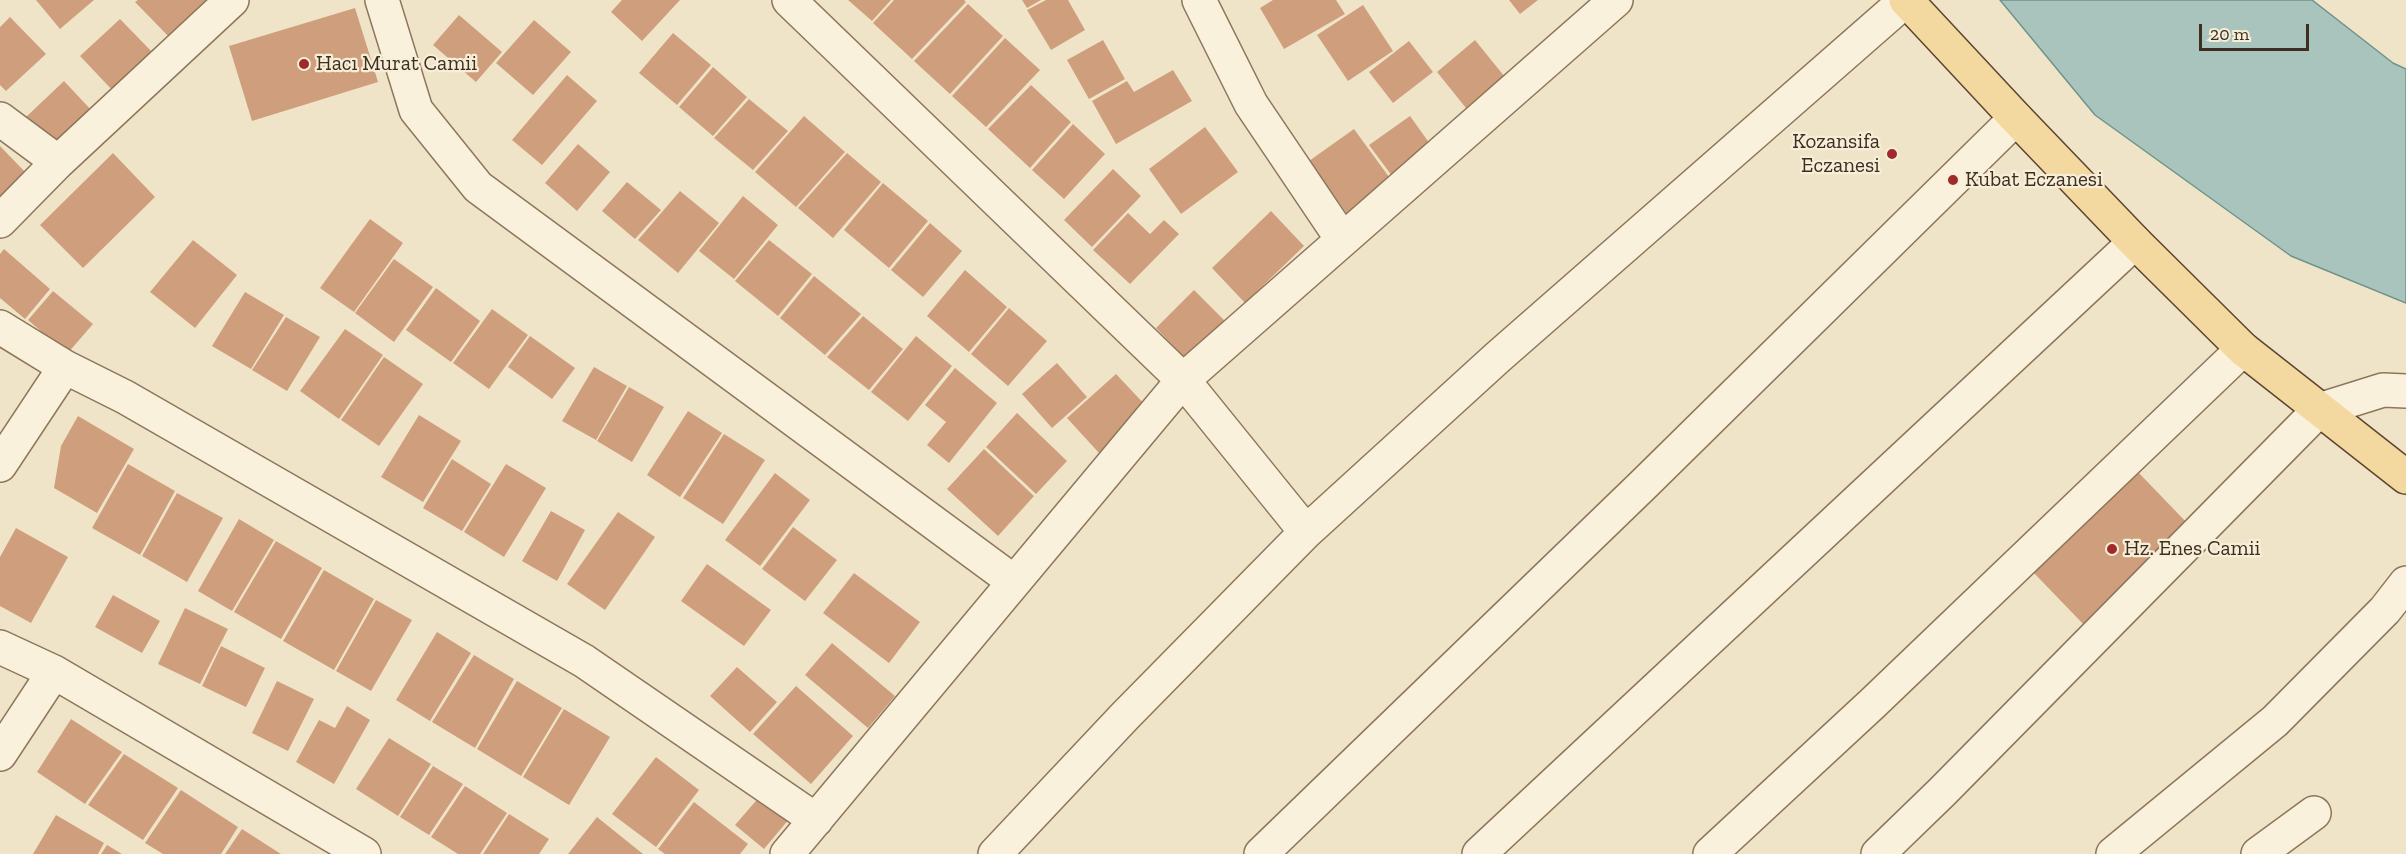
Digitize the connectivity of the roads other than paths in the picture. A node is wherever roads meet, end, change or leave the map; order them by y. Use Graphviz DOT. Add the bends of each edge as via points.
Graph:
graph roads {
  1 [pos="232,0"];
  2 [pos="382,0"];
  3 [pos="789,0"];
  4 [pos="1199,0"];
  5 [pos="1616,0"];
  6 [pos="1906,0"];
  7 [pos="2016,118"];
  8 [pos="0,119"];
  9 [pos="58,162"];
  10 [pos="0,221"];
  11 [pos="1342,239"];
  12 [pos="2135,242"];
  13 [pos="0,327"];
  14 [pos="2243,349"];
  15 [pos="65,367"];
  16 [pos="1183,380"];
  17 [pos="2406,391"];
  18 [pos="2319,410"];
  19 [pos="0,465"];
  20 [pos="2406,477"];
  21 [pos="1306,532"];
  22 [pos="1013,581"];
  23 [pos="2406,583"];
  24 [pos="0,647"];
  25 [pos="54,672"];
  26 [pos="0,754"];
  27 [pos="2314,813"];
  28 [pos="816,820"];
  29 [pos="1721,851"];
  30 [pos="364,854"];
  31 [pos="787,854"];
  32 [pos="995,854"];
  33 [pos="1261,854"];
  34 [pos="1479,854"];
  35 [pos="1878,854"];
  36 [pos="2113,854"];
  37 [pos="2258,854"];
  1 -- 9 [label="street"];
  2 -- 22 [label="street" via="416,110 478,187"];
  3 -- 16 [label="street"];
  4 -- 11 [label="street" via="1251,104"];
  5 -- 11 [label="street"];
  6 -- 7 [label="main road"];
  6 -- 21 [label="street" via="1498,357"];
  7 -- 12 [label="main road"];
  7 -- 33 [label="street"];
  8 -- 9 [label="street"];
  9 -- 10 [label="street"];
  11 -- 16 [label="street"];
  12 -- 14 [label="main road"];
  12 -- 34 [label="street"];
  13 -- 15 [label="street"];
  14 -- 18 [label="main road"];
  14 -- 29 [label="street"];
  15 -- 19 [label="street"];
  15 -- 28 [label="street" via="584,661"];
  16 -- 21 [label="street"];
  16 -- 22 [label="street"];
  17 -- 18 [label="street" via="2383,390"];
  18 -- 20 [label="main road"];
  18 -- 35 [label="street"];
  21 -- 32 [label="street"];
  22 -- 28 [label="street"];
  23 -- 36 [label="street" via="2385,610 2275,721"];
  24 -- 25 [label="street"];
  25 -- 26 [label="street"];
  25 -- 30 [label="street"];
  27 -- 37 [label="street"];
  28 -- 31 [label="street"];
}
